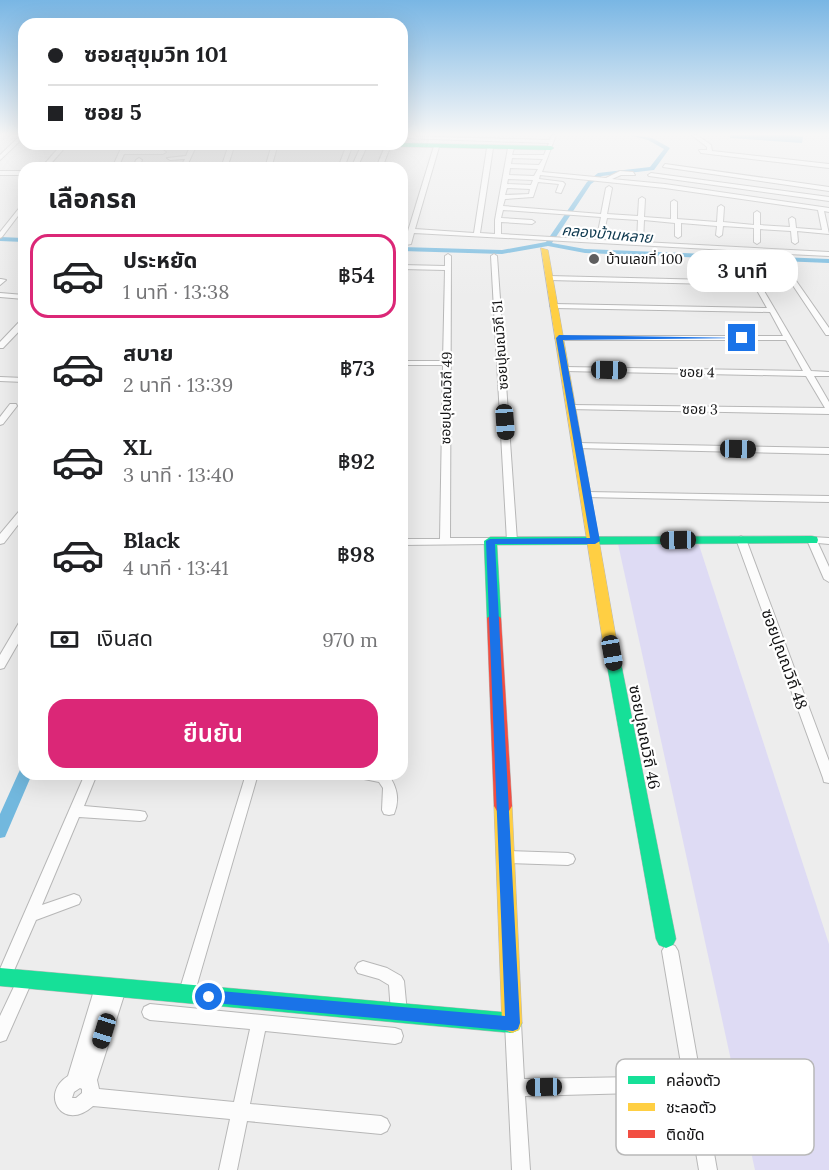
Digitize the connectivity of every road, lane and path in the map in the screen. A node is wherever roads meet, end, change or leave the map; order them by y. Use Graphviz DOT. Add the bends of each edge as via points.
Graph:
graph roads {
  1 [pos="423,190"];
  2 [pos="484,190"];
  3 [pos="505,190"];
  4 [pos="532,190"];
  5 [pos="609,190"];
  6 [pos="678,190"];
  7 [pos="762,190"];
  8 [pos="813,190"];
  9 [pos="810,196"];
  10 [pos="504,197"];
  11 [pos="829,199"];
  12 [pos="642,200"];
  13 [pos="674,202"];
  14 [pos="804,206"];
  15 [pos="721,207"];
  16 [pos="501,208"];
  17 [pos="821,209"];
  18 [pos="829,210"];
  19 [pos="18,212"];
  20 [pos="757,213"];
  21 [pos="603,215"];
  22 [pos="639,218"];
  23 [pos="792,219"];
  24 [pos="498,220"];
  25 [pos="676,221"];
  26 [pos="532,222"];
  27 [pos="719,224"];
  28 [pos="756,227"];
  29 [pos="793,230"];
  30 [pos="411,231"];
  31 [pos="601,232"];
  32 [pos="828,232"];
  33 [pos="477,234"];
  34 [pos="498,235"];
  35 [pos="719,235"];
  36 [pos="0,236"];
  37 [pos="678,236"];
  38 [pos="640,241"];
  39 [pos="757,242"];
  40 [pos="795,242"];
  41 [pos="544,243"];
  42 [pos="408,244"];
  43 [pos="829,254"];
  44 [pos="448,256"];
  45 [pos="494,256"];
  46 [pos="788,257"];
  47 [pos="408,267"];
  48 [pos="447,268"];
  49 [pos="748,268"];
  50 [pos="549,278"];
  51 [pos="758,283"];
  52 [pos="0,296"];
  53 [pos="18,297"];
  54 [pos="554,306"];
  55 [pos="771,310"];
  56 [pos="18,328"];
  57 [pos="829,333"];
  58 [pos="559,338"];
  59 [pos="788,338"];
  60 [pos="0,346"];
  61 [pos="408,363"];
  62 [pos="447,363"];
  63 [pos="565,369"];
  64 [pos="809,374"];
  65 [pos="829,374"];
  66 [pos="0,379"];
  67 [pos="18,380"];
  68 [pos="13,406"];
  69 [pos="572,407"];
  70 [pos="829,410"];
  71 [pos="0,422"];
  72 [pos="578,446"];
  73 [pos="829,450"];
  74 [pos="587,495"];
  75 [pos="829,499"];
  76 [pos="18,518"];
  77 [pos="741,539"];
  78 [pos="812,540"];
  79 [pos="0,541"];
  80 [pos="445,541"];
  81 [pos="490,541"];
  82 [pos="512,541"];
  83 [pos="595,541"];
  84 [pos="829,541"];
  85 [pos="408,542"];
  86 [pos="829,579"];
  87 [pos="18,634"];
  88 [pos="0,665"];
  89 [pos="829,778"];
  90 [pos="89,780"];
  91 [pos="250,780"];
  92 [pos="385,780"];
  93 [pos="389,810"];
  94 [pos="76,811"];
  95 [pos="140,816"];
  96 [pos="505,857"];
  97 [pos="568,858"];
  98 [pos="74,900"];
  99 [pos="31,915"];
  100 [pos="668,945"];
  101 [pos="363,968"];
  102 [pos="2,977"];
  103 [pos="25,979"];
  104 [pos="110,988"];
  105 [pos="186,995"];
  106 [pos="150,1012"];
  107 [pos="399,1013"];
  108 [pos="259,1023"];
  109 [pos="513,1023"];
  110 [pos="0,1034"];
  111 [pos="395,1036"];
  112 [pos="688,1059"];
  113 [pos="616,1086"];
  114 [pos="516,1088"];
  115 [pos="240,1112"];
  116 [pos="381,1125"];
  117 [pos="705,1155"];
  118 [pos="228,1170"];
  119 [pos="521,1170"];
  120 [pos="708,1170"];
  1 -- 30 [label="street"];
  2 -- 33 [label="street"];
  3 -- 10 [label="street"];
  4 -- 10 [label="street" via="530,197"];
  5 -- 21 [label="street"];
  6 -- 14 [label="street"];
  7 -- 9 [label="street"];
  8 -- 9 [label="street"];
  9 -- 11 [label="street"];
  9 -- 14 [label="street"];
  10 -- 16 [label="street"];
  12 -- 22 [label="street"];
  13 -- 25 [label="street"];
  14 -- 17 [label="street"];
  15 -- 27 [label="street"];
  16 -- 21 [label="street"];
  16 -- 24 [label="street"];
  17 -- 18 [label="street"];
  17 -- 32 [label="street"];
  19 -- 36 [label="street"];
  20 -- 28 [label="street"];
  21 -- 22 [label="street"];
  21 -- 31 [label="street"];
  22 -- 25 [label="street"];
  22 -- 38 [label="street"];
  23 -- 29 [label="street"];
  24 -- 26 [label="street"];
  24 -- 34 [label="street"];
  25 -- 27 [label="street"];
  25 -- 37 [label="street"];
  27 -- 28 [label="street"];
  27 -- 35 [label="street"];
  28 -- 29 [label="street"];
  28 -- 39 [label="street"];
  29 -- 32 [label="street"];
  29 -- 40 [label="street"];
  30 -- 33 [label="street"];
  30 -- 42 [label="street"];
  33 -- 34 [label="street"];
  34 -- 41 [label="street"];
  41 -- 46 [label="street" via="567,239"];
  41 -- 50 [label="street, ซอยปุณณวิถี 46"];
  43 -- 46 [label="street"];
  44 -- 48 [label="street, ซอยปุณณวิถี 49"];
  45 -- 82 [label="street, ซอยปุณณวิถี 51"];
  46 -- 57 [label="street" via="789,275"];
  47 -- 48 [label="street"];
  48 -- 62 [label="street, ซอยปุณณวิถี 49"];
  49 -- 51 [label="street"];
  50 -- 51 [label="street"];
  50 -- 54 [label="street, ซอยปุณณวิถี 46"];
  51 -- 55 [label="street"];
  52 -- 53 [label="street"];
  54 -- 55 [label="street"];
  54 -- 58 [label="street, ซอยปุณณวิถี 46"];
  55 -- 59 [label="street"];
  56 -- 60 [label="street"];
  58 -- 59 [label="street"];
  58 -- 63 [label="street, ซอยปุณณวิถี 46"];
  59 -- 64 [label="street"];
  61 -- 62 [label="street"];
  62 -- 80 [label="street, ซอยปุณณวิถี 49"];
  63 -- 64 [label="street, ซอย 4"];
  63 -- 69 [label="street, ซอยปุณณวิถี 46"];
  64 -- 65 [label="street, ซอย 4"];
  64 -- 70 [label="street"];
  66 -- 67 [label="street"];
  68 -- 71 [label="street"];
  69 -- 70 [label="street, ซอย 3"];
  69 -- 72 [label="street, ซอยปุณณวิถี 46"];
  72 -- 73 [label="street"];
  72 -- 74 [label="street, ซอยปุณณวิถี 46"];
  74 -- 75 [label="street"];
  74 -- 83 [label="street, ซอยปุณณวิถี 46"];
  76 -- 79 [label="street"];
  77 -- 78 [label="street"];
  77 -- 83 [label="street"];
  77 -- 89 [label="street, ซอยปุณณวิถี 48"];
  78 -- 84 [label="street"];
  78 -- 86 [label="street"];
  80 -- 81 [label="street"];
  80 -- 85 [label="street"];
  81 -- 82 [label="street"];
  81 -- 96 [label="street"];
  82 -- 83 [label="street"];
  83 -- 100 [label="street, ซอยปุณณวิถี 46" via="612,653"];
  87 -- 88 [label="street"];
  90 -- 94 [label="street"];
  91 -- 105 [label="street"];
  92 -- 93 [label="street" via="390,787"];
  94 -- 95 [label="street"];
  94 -- 99 [label="street"];
  96 -- 97 [label="street"];
  96 -- 109 [label="street"];
  98 -- 99 [label="street"];
  99 -- 102 [label="street"];
  100 -- 112 [label="street"];
  101 -- 107 [label="street" via="396,981"];
  102 -- 103 [label="street"];
  103 -- 104 [label="street"];
  103 -- 110 [label="street"];
  104 -- 105 [label="street"];
  104 -- 115 [label="street" via="85,1086"];
  105 -- 107 [label="street"];
  106 -- 108 [label="street"];
  107 -- 109 [label="street"];
  108 -- 111 [label="street"];
  108 -- 115 [label="street"];
  109 -- 114 [label="street"];
  113 -- 114 [label="street"];
  114 -- 119 [label="street"];
  115 -- 116 [label="street"];
  115 -- 118 [label="street"];
  117 -- 120 [label="street"];
}
